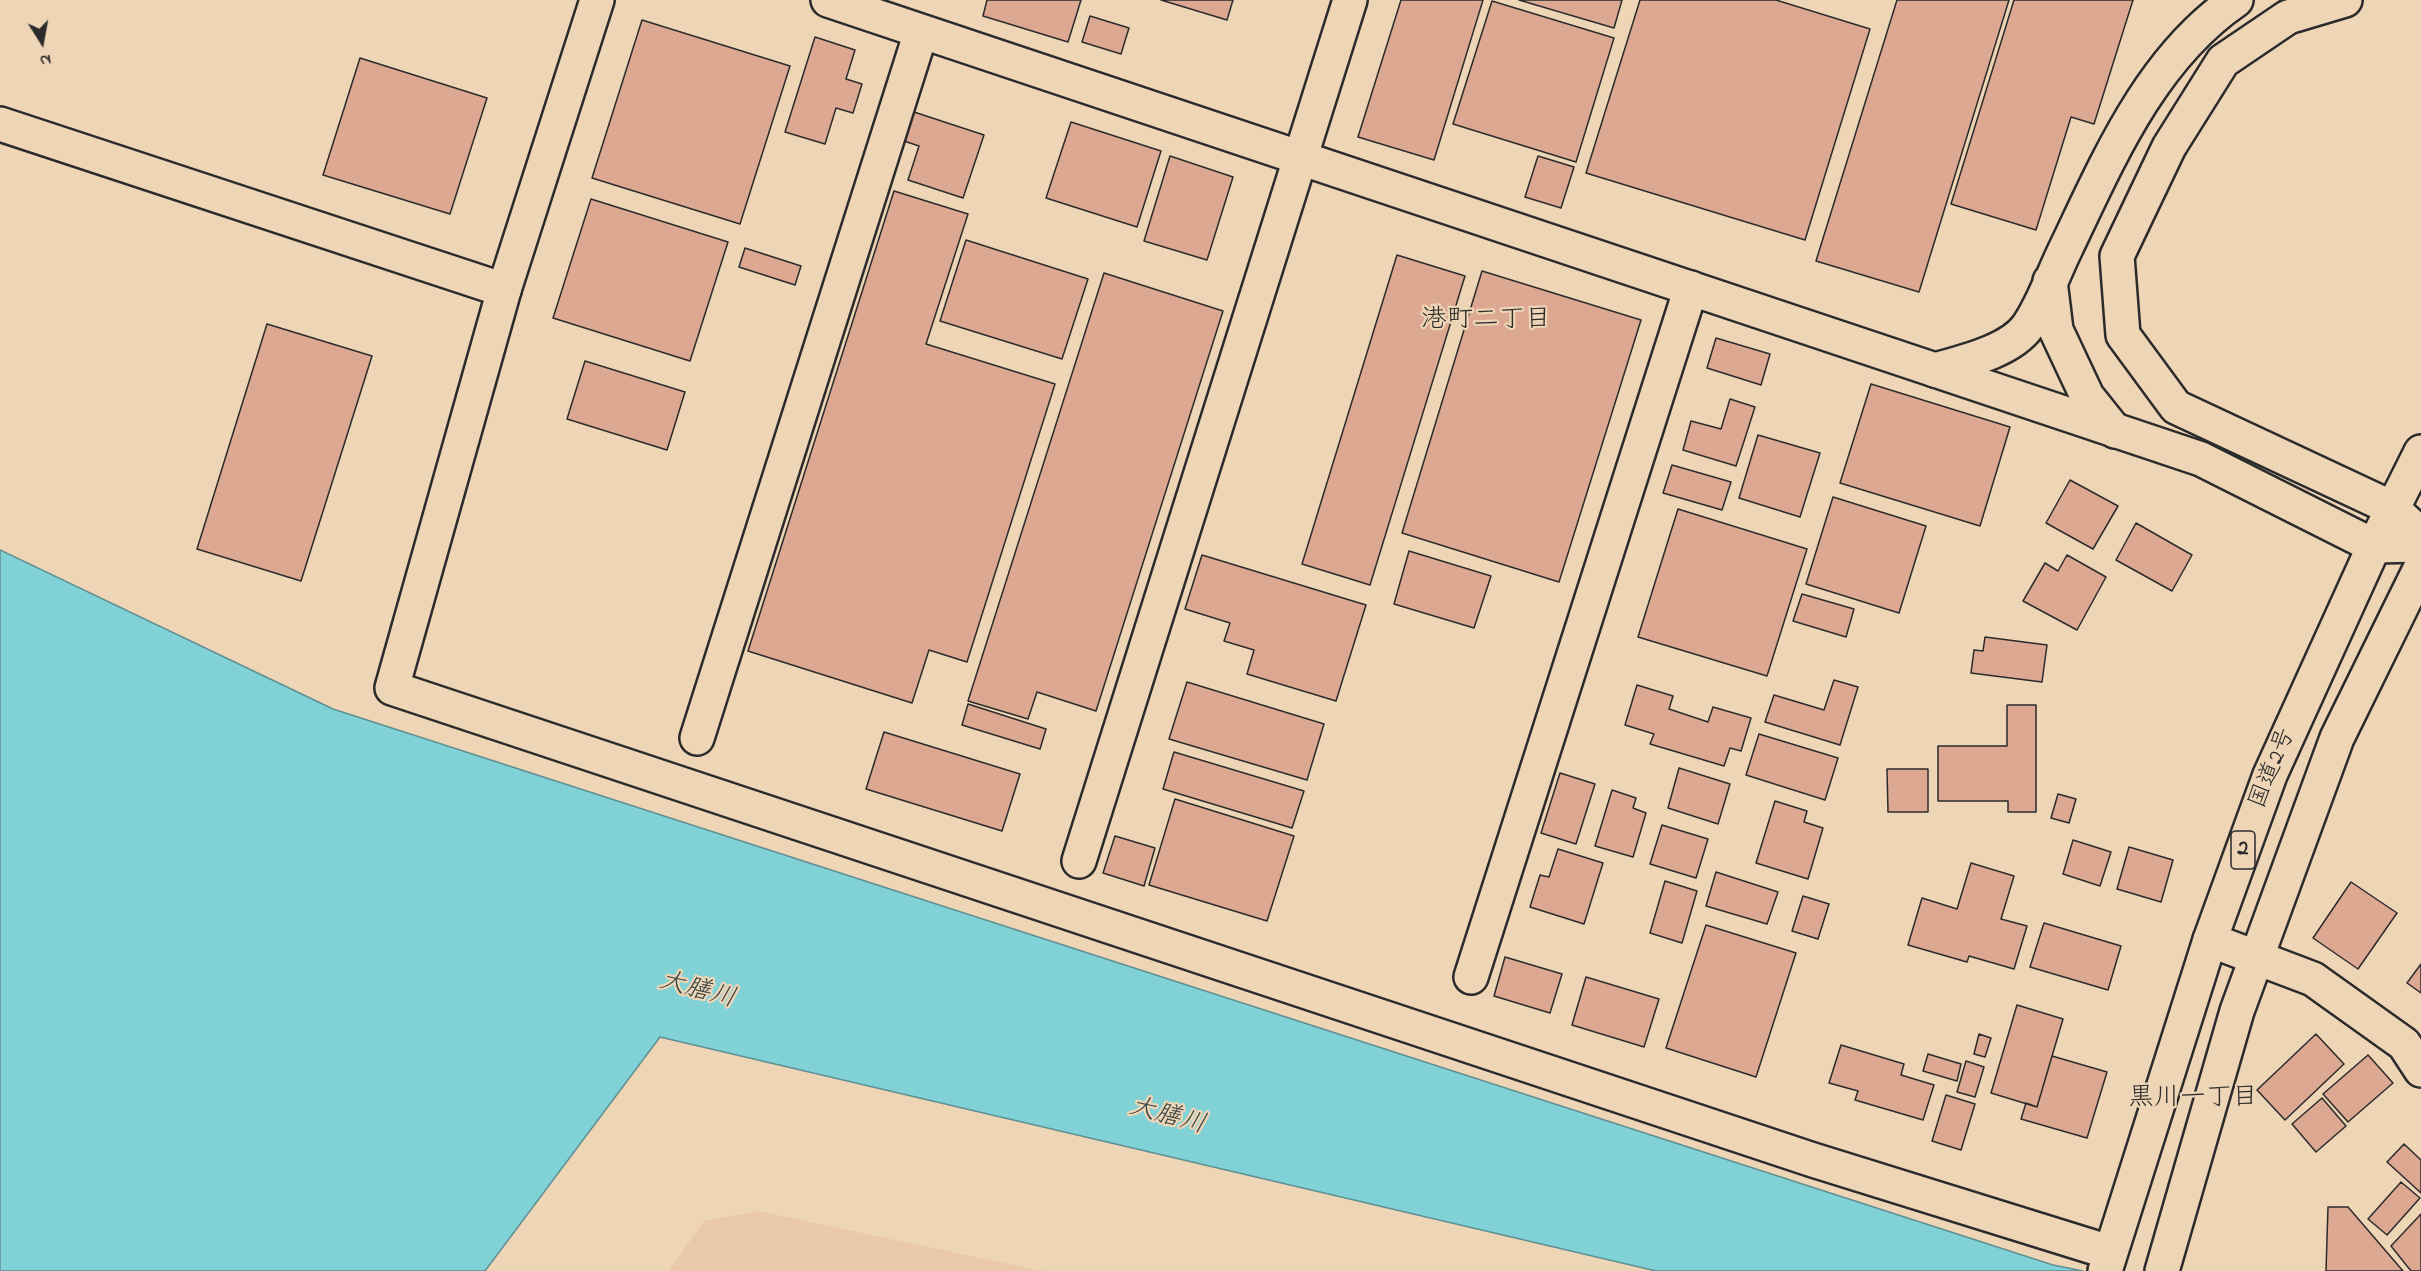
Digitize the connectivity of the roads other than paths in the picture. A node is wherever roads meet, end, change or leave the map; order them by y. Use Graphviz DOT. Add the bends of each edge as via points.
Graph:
graph roads {
  1 [pos="597,0"];
  2 [pos="828,0"];
  3 [pos="1350,0"];
  4 [pos="2236,0"];
  5 [pos="2345,0"];
  6 [pos="921,32"];
  7 [pos="0,124"];
  8 [pos="1301,158"];
  9 [pos="2050,281"];
  10 [pos="1691,288"];
  11 [pos="504,290"];
  12 [pos="1935,370"];
  13 [pos="2115,431"];
  14 [pos="2421,452"];
  15 [pos="2392,508"];
  16 [pos="2421,535"];
  17 [pos="2421,545"];
  18 [pos="2374,546"];
  19 [pos="2421,567"];
  20 [pos="697,738"];
  21 [pos="1079,861"];
  22 [pos="2210,940"];
  23 [pos="2258,958"];
  24 [pos="1471,977"];
  25 [pos="2421,1070"];
  26 [pos="2107,1262"];
  27 [pos="2162,1271"];
  1 -- 11 [label="main road"];
  2 -- 6 [label="main road"];
  3 -- 8 [label="main road"];
  4 -- 9 [label="main road" via="2214,15 2165,66 2110,155"];
  5 -- 15 [label="main road" via="2288,17 2223,61 2169,147 2117,256 2123,334 2176,407"];
  6 -- 8 [label="main road"];
  6 -- 20 [label="main road"];
  7 -- 11 [label="main road"];
  8 -- 10 [label="main road"];
  8 -- 21 [label="main road"];
  9 -- 12 [label="main road" via="2028,327 1992,353"];
  9 -- 13 [label="main road" via="2056,330 2086,396"];
  10 -- 12 [label="main road"];
  10 -- 24 [label="main road"];
  11 -- 26 [label="main road" via="392,688 1813,1160"];
  12 -- 13 [label="main road"];
  13 -- 18 [label="main road" via="2201,459"];
  14 -- 15 [label="main road, 国道2号 / 2"];
  15 -- 16 [label="main road"];
  15 -- 18 [label="main road, 国道2号 / 2"];
  17 -- 18 [label="main road"];
  18 -- 22 [label="main road, 国道2号 / 2" via="2270,775"];
  19 -- 23 [label="main road, 国道2号 / 2" via="2337,738"];
  22 -- 23 [label="main road"];
  22 -- 26 [label="main road, 国道2号 / 2"];
  23 -- 25 [label="main road" via="2313,979 2404,1044"];
  23 -- 27 [label="main road, 国道2号 / 2" via="2237,1011"];
}
